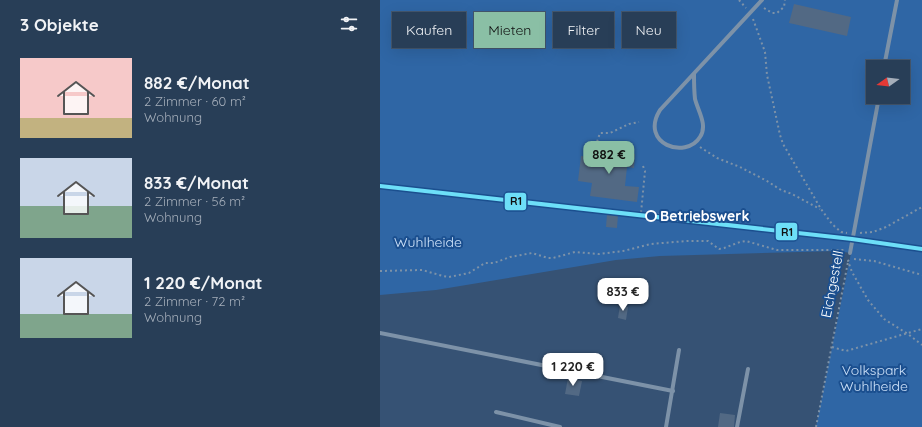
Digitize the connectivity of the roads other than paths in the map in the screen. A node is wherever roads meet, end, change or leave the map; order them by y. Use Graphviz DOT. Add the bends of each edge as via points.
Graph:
graph roads {
  1 [pos="761,0"];
  2 [pos="897,0"];
  3 [pos="885,60"];
  4 [pos="694,74"];
  5 [pos="878,104"];
  6 [pos="850,251"];
  7 [pos="380,333"];
  8 [pos="679,350"];
  9 [pos="748,369"];
  10 [pos="673,391"];
  11 [pos="496,412"];
  12 [pos="560,427"];
  13 [pos="666,427"];
  14 [pos="737,427"];
  1 -- 4 [label="lane"];
  2 -- 3 [label="lane"];
  4 -- 4 [label="lane" via="656,116 656,134 668,146 684,147 695,142 703,130 696,100"];
  5 -- 6 [label="lane, Eichgestell"];
  7 -- 10 [label="lane"];
  8 -- 10 [label="lane"];
  9 -- 14 [label="lane"];
  10 -- 13 [label="lane"];
  11 -- 12 [label="lane"];
}
